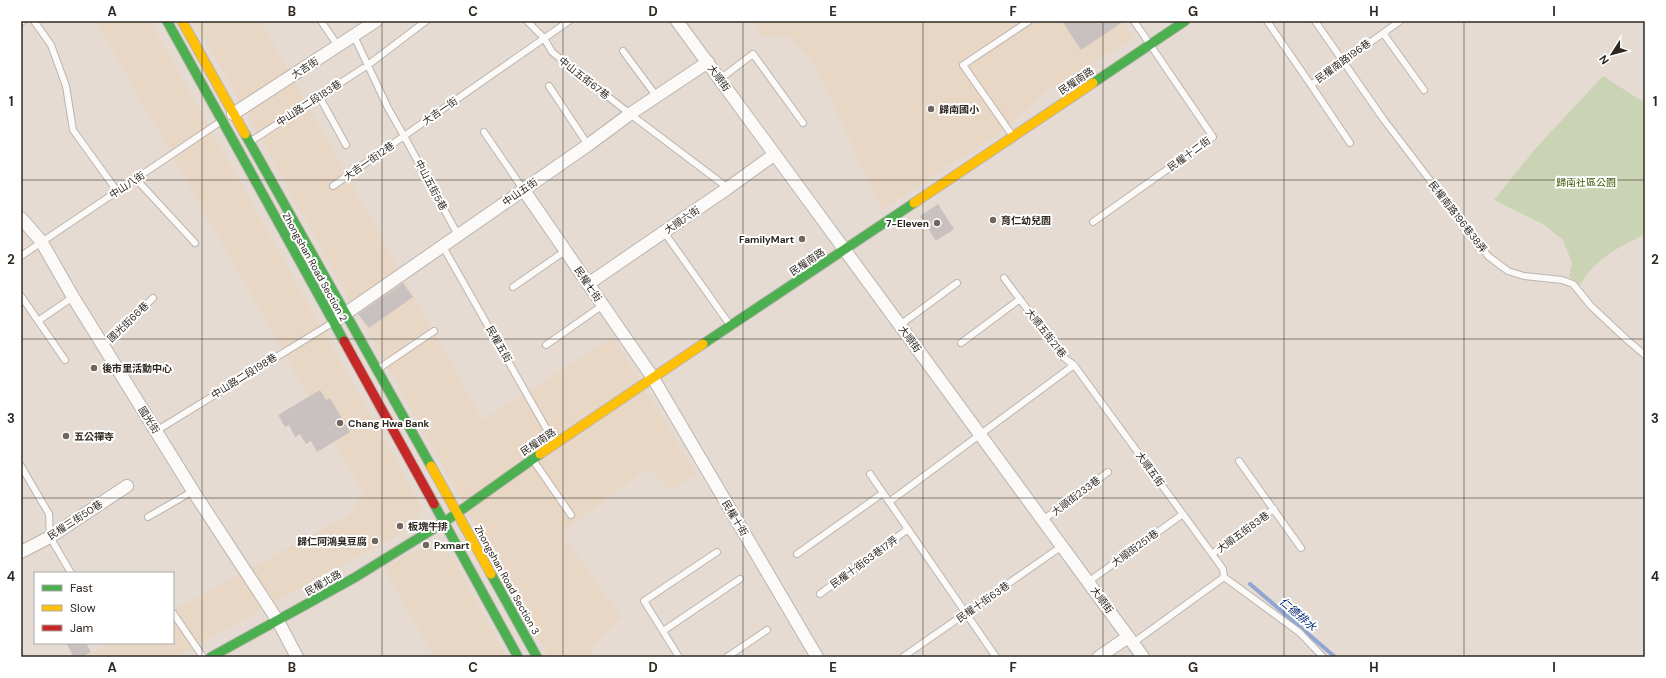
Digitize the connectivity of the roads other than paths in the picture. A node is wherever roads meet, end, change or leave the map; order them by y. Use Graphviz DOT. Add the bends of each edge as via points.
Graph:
graph roads {
  1 [pos="34,21"];
  2 [pos="166,21"];
  3 [pos="321,21"];
  4 [pos="376,21"];
  5 [pos="426,21"];
  6 [pos="527,21"];
  7 [pos="569,21"];
  8 [pos="677,21"];
  9 [pos="1029,21"];
  10 [pos="1134,21"];
  11 [pos="1185,21"];
  12 [pos="1267,21"];
  13 [pos="1315,21"];
  14 [pos="1400,21"];
  15 [pos="184,22"];
  16 [pos="1383,33"];
  17 [pos="354,36"];
  18 [pos="544,38"];
  19 [pos="1150,45"];
  20 [pos="338,46"];
  21 [pos="623,51"];
  22 [pos="1343,60"];
  23 [pos="708,62"];
  24 [pos="368,65"];
  25 [pos="720,79"];
  26 [pos="1311,85"];
  27 [pos="549,86"];
  28 [pos="1424,90"];
  29 [pos="319,96"];
  30 [pos="657,97"];
  31 [pos="233,114"];
  32 [pos="630,114"];
  33 [pos="221,121"];
  34 [pos="803,123"];
  35 [pos="484,132"];
  36 [pos="404,136"];
  37 [pos="1013,137"];
  38 [pos="250,142"];
  39 [pos="1350,142"];
  40 [pos="346,145"];
  41 [pos="588,145"];
  42 [pos="775,154"];
  43 [pos="136,179"];
  44 [pos="333,186"];
  45 [pos="728,188"];
  46 [pos="523,189"];
  47 [pos="117,191"];
  48 [pos="21,218"];
  49 [pos="1093,222"];
  50 [pos="664,232"];
  51 [pos="458,234"];
  52 [pos="41,241"];
  53 [pos="195,243"];
  54 [pos="442,245"];
  55 [pos="845,250"];
  56 [pos="566,251"];
  57 [pos="21,256"];
  58 [pos="1004,278"];
  59 [pos="957,283"];
  60 [pos="588,284"];
  61 [pos="513,288"];
  62 [pos="21,296"];
  63 [pos="73,297"];
  64 [pos="153,298"];
  65 [pos="1020,299"];
  66 [pos="603,305"];
  67 [pos="345,314"];
  68 [pos="38,321"];
  69 [pos="333,322"];
  70 [pos="900,325"];
  71 [pos="731,326"];
  72 [pos="434,331"];
  73 [pos="961,343"];
  74 [pos="546,345"];
  75 [pos="103,346"];
  76 [pos="1645,355"];
  77 [pos="65,360"];
  78 [pos="1074,365"];
  79 [pos="377,370"];
  80 [pos="653,378"];
  81 [pos="156,431"];
  82 [pos="980,434"];
  83 [pos="556,444"];
  84 [pos="532,459"];
  85 [pos="1239,461"];
  86 [pos="21,466"];
  87 [pos="1108,472"];
  88 [pos="870,474"];
  89 [pos="128,486"];
  90 [pos="193,491"];
  91 [pos="883,493"];
  92 [pos="889,502"];
  93 [pos="1274,509"];
  94 [pos="457,514"];
  95 [pos="1183,514"];
  96 [pos="571,515"];
  97 [pos="148,517"];
  98 [pos="1043,520"];
  99 [pos="443,523"];
  100 [pos="908,529"];
  101 [pos="50,537"];
  102 [pos="1062,546"];
  103 [pos="1301,548"];
  104 [pos="21,552"];
  105 [pos="717,552"];
  106 [pos="797,554"];
  107 [pos="1212,554"];
  108 [pos="70,572"];
  109 [pos="1224,577"];
  110 [pos="740,579"];
  111 [pos="1088,582"];
  112 [pos="820,594"];
  113 [pos="174,614"];
  114 [pos="966,614"];
  115 [pos="278,621"];
  116 [pos="767,630"];
  117 [pos="663,631"];
  118 [pos="1130,640"];
  119 [pos="203,657"];
  120 [pos="211,657"];
  121 [pos="297,657"];
  122 [pos="518,657"];
  123 [pos="537,657"];
  124 [pos="679,657"];
  125 [pos="727,657"];
  126 [pos="817,657"];
  127 [pos="903,657"];
  128 [pos="996,657"];
  129 [pos="1099,657"];
  130 [pos="1143,657"];
  131 [pos="1323,657"];
  1 -- 47 [label="lane" via="54,52 66,86 73,130"];
  2 -- 33 [label="main road, Zhongshan Road Section 2"];
  3 -- 20 [label="lane"];
  4 -- 17 [label="street, 大吉街"];
  5 -- 24 [label="lane, 中山路二段183巷"];
  6 -- 18 [label="lane, 中山五街67巷"];
  7 -- 18 [label="lane, 大吉一街"];
  8 -- 23 [label="street, 大順街"];
  9 -- 37 [label="lane" via="963,65"];
  10 -- 19 [label="lane"];
  11 -- 19 [label="main road, 民權南路"];
  12 -- 26 [label="lane, 民權南路196巷"];
  13 -- 22 [label="lane, 民權南路196巷38弄"];
  14 -- 16 [label="lane, 民權南路196巷"];
  15 -- 31 [label="main road, Zhongshan Road Section 2"];
  16 -- 22 [label="lane, 民權南路196巷"];
  16 -- 28 [label="lane"];
  17 -- 20 [label="street, 大吉街"];
  17 -- 24 [label="lane"];
  18 -- 32 [label="lane, 中山五街67巷" via="552,52"];
  18 -- 36 [label="lane, 大吉一街"];
  19 -- 37 [label="main road, 民權南路"];
  19 -- 49 [label="lane, 民權十二街" via="1213,137"];
  20 -- 31 [label="street, 大吉街"];
  21 -- 30 [label="lane"];
  22 -- 26 [label="lane, 民權南路196巷"];
  22 -- 76 [label="lane, 民權南路196巷38弄" via="1384,120 1488,256 1508,271 1573,284 1592,306"];
  23 -- 25 [label="street, 大順街"];
  23 -- 30 [label="street, 中山五街"];
  24 -- 29 [label="lane, 中山路二段183巷"];
  24 -- 36 [label="lane"];
  25 -- 34 [label="lane" via="753,54"];
  25 -- 42 [label="street, 大順街"];
  26 -- 39 [label="lane"];
  27 -- 41 [label="lane"];
  29 -- 38 [label="lane, 中山路二段183巷"];
  29 -- 40 [label="lane"];
  30 -- 32 [label="street, 中山五街"];
  31 -- 33 [label="lane, 中山八街"];
  31 -- 38 [label="main road, Zhongshan Road Section 2"];
  32 -- 41 [label="street, 中山五街"];
  32 -- 45 [label="lane, 中山五街67巷"];
  33 -- 43 [label="lane, 中山八街"];
  33 -- 69 [label="main road, Zhongshan Road Section 2"];
  35 -- 46 [label="lane"];
  36 -- 44 [label="lane, 大吉一街12巷"];
  36 -- 51 [label="lane, 中山五街5巷"];
  37 -- 55 [label="main road, 民權南路"];
  38 -- 67 [label="main road, Zhongshan Road Section 2"];
  41 -- 46 [label="street, 中山五街"];
  42 -- 45 [label="street, 大順六街"];
  42 -- 55 [label="street, 大順街"];
  43 -- 47 [label="lane, 中山八街"];
  43 -- 53 [label="lane"];
  45 -- 50 [label="street, 大順六街"];
  46 -- 51 [label="street, 中山五街"];
  46 -- 56 [label="street, 民權七街"];
  47 -- 52 [label="lane, 中山八街"];
  48 -- 52 [label="street, 國光街"];
  50 -- 60 [label="street, 大順六街"];
  50 -- 71 [label="lane"];
  51 -- 54 [label="street, 中山五街"];
  52 -- 57 [label="lane, 中山八街"];
  52 -- 63 [label="street, 國光街"];
  54 -- 67 [label="street, 中山五街"];
  54 -- 83 [label="lane, 民權五街"];
  55 -- 70 [label="street, 大順街"];
  55 -- 71 [label="main road, 民權南路"];
  56 -- 60 [label="street, 民權七街"];
  56 -- 61 [label="lane"];
  58 -- 65 [label="lane, 大順五街21巷"];
  59 -- 70 [label="lane"];
  60 -- 66 [label="street, 民權七街"];
  62 -- 68 [label="lane"];
  63 -- 68 [label="lane"];
  63 -- 75 [label="street, 國光街"];
  64 -- 75 [label="lane, 國光街66巷"];
  65 -- 73 [label="lane, 大順五街21巷"];
  65 -- 78 [label="lane, 大順五街21巷" via="1063,357"];
  66 -- 74 [label="lane"];
  66 -- 80 [label="street, 民權七街"];
  67 -- 69 [label="street, 中山五街"];
  67 -- 79 [label="main road, Zhongshan Road Section 2"];
  68 -- 77 [label="lane"];
  69 -- 81 [label="lane, 中山路二段198巷"];
  69 -- 99 [label="main road, Zhongshan Road Section 2"];
  70 -- 82 [label="street, 大順街"];
  71 -- 80 [label="main road, 民權南路"];
  72 -- 79 [label="lane"];
  75 -- 81 [label="street, 國光街"];
  78 -- 82 [label="lane"];
  78 -- 95 [label="lane, 大順五街"];
  79 -- 94 [label="main road, Zhongshan Road Section 2"];
  80 -- 83 [label="main road, 民權南路"];
  80 -- 126 [label="street, 民權十街"];
  81 -- 90 [label="street, 國光街"];
  82 -- 92 [label="lane"];
  82 -- 98 [label="street, 大順街"];
  83 -- 84 [label="main road, 民權南路"];
  84 -- 94 [label="main road, 民權南路"];
  84 -- 96 [label="lane"];
  85 -- 93 [label="lane, 大順五街83巷"];
  86 -- 101 [label="lane" via="49,514"];
  87 -- 98 [label="lane, 大順街233巷"];
  88 -- 91 [label="lane, 民權十街63巷17弄"];
  89 -- 101 [label="street, 民權三街50巷"];
  90 -- 97 [label="lane"];
  90 -- 115 [label="street, 國光街"];
  91 -- 92 [label="lane, 民權十街63巷17弄"];
  91 -- 106 [label="lane"];
  92 -- 100 [label="lane, 民權十街63巷17弄"];
  93 -- 103 [label="lane, 大順五街83巷"];
  93 -- 107 [label="lane, 大順五街83巷"];
  94 -- 99 [label="main road, 民權南路"];
  94 -- 123 [label="main road, Zhongshan Road Section 3"];
  95 -- 107 [label="lane, 大順五街"];
  95 -- 111 [label="lane, 大順街251巷"];
  98 -- 102 [label="street, 大順街"];
  99 -- 115 [label="main road, 民權北路"];
  99 -- 122 [label="main road"];
  100 -- 112 [label="lane, 民權十街63巷17弄"];
  100 -- 114 [label="lane, 民權十街63巷17弄"];
  101 -- 104 [label="street, 民權三街50巷"];
  101 -- 108 [label="lane"];
  102 -- 111 [label="street, 大順街"];
  102 -- 114 [label="lane, 民權十街63巷"];
  105 -- 117 [label="lane" via="644,601"];
  107 -- 109 [label="lane, 大順五街" via="1223,569"];
  109 -- 118 [label="lane"];
  109 -- 131 [label="lane" via="1299,632"];
  110 -- 117 [label="lane"];
  111 -- 118 [label="street, 大順街"];
  113 -- 119 [label="lane"];
  114 -- 127 [label="lane, 民權十街63巷"];
  114 -- 128 [label="lane, 民權十街63巷17弄"];
  115 -- 120 [label="main road, 民權北路"];
  115 -- 121 [label="street, 國光街"];
  116 -- 125 [label="lane"];
  117 -- 124 [label="lane"];
  118 -- 129 [label="street"];
  118 -- 130 [label="street, 大順街"];
}
